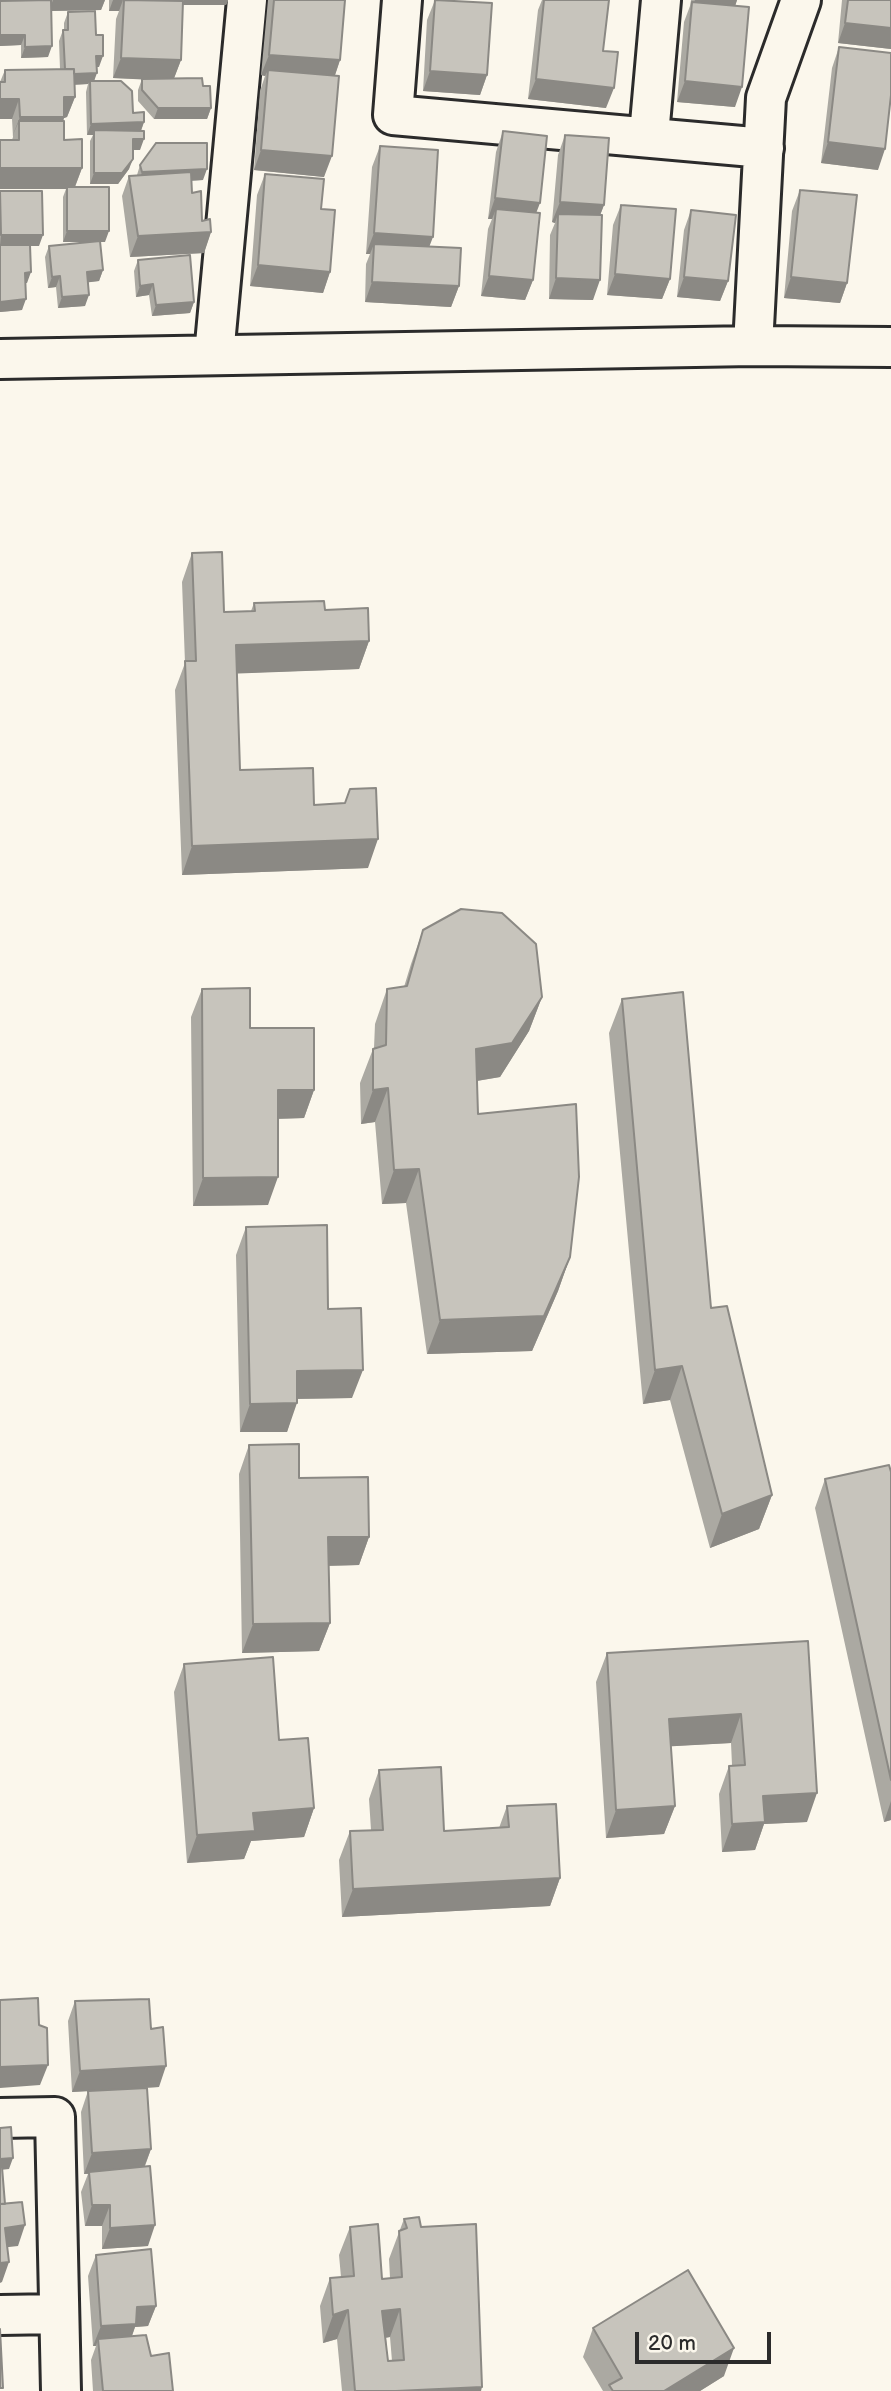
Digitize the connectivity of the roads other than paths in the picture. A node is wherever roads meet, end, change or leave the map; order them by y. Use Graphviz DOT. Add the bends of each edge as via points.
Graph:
graph roads {
  1 [pos="247,0"];
  2 [pos="402,0"];
  3 [pos="661,0"];
  4 [pos="801,0"];
  5 [pos="649,135"];
  6 [pos="764,148"];
  7 [pos="752,346"];
  8 [pos="891,347"];
  9 [pos="214,355"];
  10 [pos="0,359"];
  11 [pos="0,2118"];
  12 [pos="58,2314"];
  13 [pos="0,2315"];
  14 [pos="61,2391"];
  1 -- 9 [label="street"];
  2 -- 5 [label="street" via="393,115"];
  3 -- 5 [label="street"];
  4 -- 6 [label="street" via="766,98"];
  5 -- 6 [label="street"];
  6 -- 7 [label="street"];
  7 -- 8 [label="street"];
  7 -- 9 [label="street"];
  9 -- 10 [label="street"];
  11 -- 12 [label="street" via="55,2117"];
  12 -- 13 [label="street"];
  12 -- 14 [label="street"];
}
